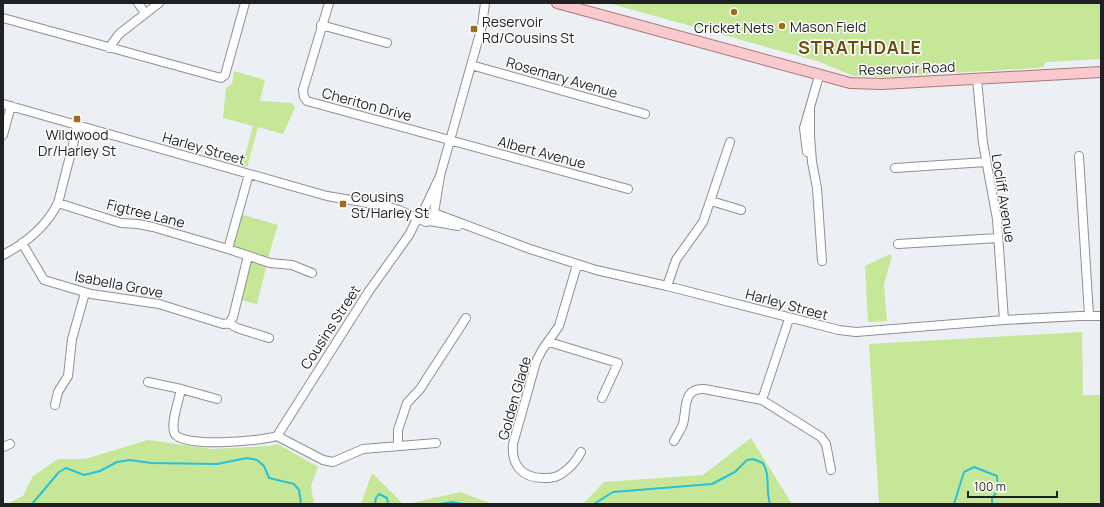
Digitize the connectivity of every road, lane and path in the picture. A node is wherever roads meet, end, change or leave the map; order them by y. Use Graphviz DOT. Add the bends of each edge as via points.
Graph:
graph roads {
  1 [pos="138,3"];
  2 [pos="159,3"];
  3 [pos="245,3"];
  4 [pos="329,3"];
  5 [pos="485,3"];
  6 [pos="491,3"];
  7 [pos="557,3"];
  8 [pos="145,13"];
  9 [pos="3,18"];
  10 [pos="322,25"];
  11 [pos="482,26"];
  12 [pos="387,43"];
  13 [pos="109,48"];
  14 [pos="471,65"];
  15 [pos="1101,72"];
  16 [pos="819,76"];
  17 [pos="977,79"];
  18 [pos="7,105"];
  19 [pos="645,114"];
  20 [pos="78,125"];
  21 [pos="3,135"];
  22 [pos="450,140"];
  23 [pos="730,142"];
  24 [pos="1079,156"];
  25 [pos="986,162"];
  26 [pos="895,168"];
  27 [pos="249,174"];
  28 [pos="440,176"];
  29 [pos="628,189"];
  30 [pos="711,201"];
  31 [pos="58,203"];
  32 [pos="399,210"];
  33 [pos="740,210"];
  34 [pos="423,211"];
  35 [pos="434,213"];
  36 [pos="417,219"];
  37 [pos="429,222"];
  38 [pos="477,230"];
  39 [pos="410,235"];
  40 [pos="998,238"];
  41 [pos="22,243"];
  42 [pos="898,244"];
  43 [pos="228,249"];
  44 [pos="3,255"];
  45 [pos="248,256"];
  46 [pos="822,261"];
  47 [pos="576,264"];
  48 [pos="312,273"];
  49 [pos="667,286"];
  50 [pos="85,293"];
  51 [pos="1089,315"];
  52 [pos="1101,316"];
  53 [pos="466,318"];
  54 [pos="789,319"];
  55 [pos="1004,320"];
  56 [pos="229,323"];
  57 [pos="269,338"];
  58 [pos="549,342"];
  59 [pos="148,382"];
  60 [pos="181,389"];
  61 [pos="602,398"];
  62 [pos="217,399"];
  63 [pos="762,400"];
  64 [pos="55,405"];
  65 [pos="277,436"];
  66 [pos="674,441"];
  67 [pos="436,443"];
  68 [pos="398,446"];
  69 [pos="581,452"];
  70 [pos="831,470"];
  1 -- 8 [label="street"];
  2 -- 8 [label="street"];
  3 -- 13 [label="street" via="223,78"];
  4 -- 10 [label="street, Cheriton Drive"];
  5 -- 11 [label="street"];
  6 -- 11 [label="street"];
  7 -- 16 [label="main road, Reservoir Road"];
  8 -- 13 [label="street" via="119,34"];
  9 -- 13 [label="street"];
  10 -- 12 [label="street"];
  10 -- 22 [label="street, Cheriton Drive" via="303,90 305,99"];
  11 -- 14 [label="street"];
  14 -- 19 [label="street, Rosemary Avenue"];
  14 -- 22 [label="street"];
  15 -- 17 [label="main road, Reservoir Road"];
  16 -- 17 [label="main road, Reservoir Road" via="870,85"];
  16 -- 46 [label="street" via="810,108 807,136 817,188"];
  17 -- 25 [label="street, Locliff Avenue"];
  18 -- 20 [label="street, Harley Street"];
  18 -- 21 [label="street"];
  20 -- 27 [label="street, Harley Street"];
  20 -- 31 [label="street"];
  22 -- 28 [label="street"];
  22 -- 29 [label="street, Albert Avenue"];
  23 -- 30 [label="street"];
  24 -- 51 [label="street"];
  25 -- 26 [label="street"];
  25 -- 40 [label="street, Locliff Avenue"];
  27 -- 32 [label="street, Harley Street" via="335,198 374,203"];
  27 -- 43 [label="street"];
  28 -- 34 [label="street"];
  28 -- 35 [label="street"];
  30 -- 33 [label="street"];
  30 -- 49 [label="street" via="703,222 676,260"];
  31 -- 41 [label="street" via="44,225"];
  31 -- 43 [label="street, Figtree Lane" via="121,223 153,227"];
  32 -- 34 [label="street, Harley Street"];
  32 -- 36 [label="street, Harley Street"];
  34 -- 35 [label="street, Harley Street"];
  34 -- 36 [label="street, Cousins Street"];
  35 -- 37 [label="street"];
  35 -- 38 [label="street, Harley Street"];
  36 -- 37 [label="street, Harley Street"];
  36 -- 39 [label="street, Cousins Street"];
  37 -- 38 [label="street, Harley Street"];
  37 -- 39 [label="street, Cousins Street"];
  38 -- 47 [label="street, Harley Street"];
  39 -- 65 [label="street, Cousins Street" via="369,291"];
  40 -- 42 [label="street"];
  40 -- 55 [label="street, Locliff Avenue"];
  41 -- 44 [label="street"];
  41 -- 50 [label="street, Isabella Grove" via="44,280"];
  43 -- 45 [label="street, Figtree Lane"];
  45 -- 48 [label="street, Figtree Lane" via="270,263 292,265"];
  45 -- 56 [label="street"];
  47 -- 49 [label="street, Harley Street"];
  47 -- 58 [label="street, Golden Glade" via="559,326"];
  49 -- 54 [label="street, Harley Street"];
  50 -- 56 [label="street, Isabella Grove" via="152,303 223,324"];
  50 -- 64 [label="street" via="72,339 68,376 58,392"];
  51 -- 52 [label="street, Harley Street"];
  51 -- 55 [label="street, Harley Street"];
  53 -- 68 [label="street" via="420,389 407,403 401,417"];
  54 -- 55 [label="street, Harley Street" via="829,329 856,332"];
  54 -- 63 [label="street"];
  56 -- 57 [label="street, Isabella Grove"];
  58 -- 61 [label="street" via="618,363"];
  58 -- 69 [label="street, Golden Glade" via="536,362 512,455 520,471 532,477 549,478 560,475"];
  59 -- 60 [label="street"];
  60 -- 62 [label="street"];
  60 -- 65 [label="street" via="173,431 182,440 211,443 268,440"];
  63 -- 66 [label="street" via="704,389 695,390 685,401 682,427"];
  63 -- 70 [label="street" via="821,437 826,444"];
  65 -- 68 [label="street" via="323,460 333,462 363,449"];
  67 -- 68 [label="street"];
}
